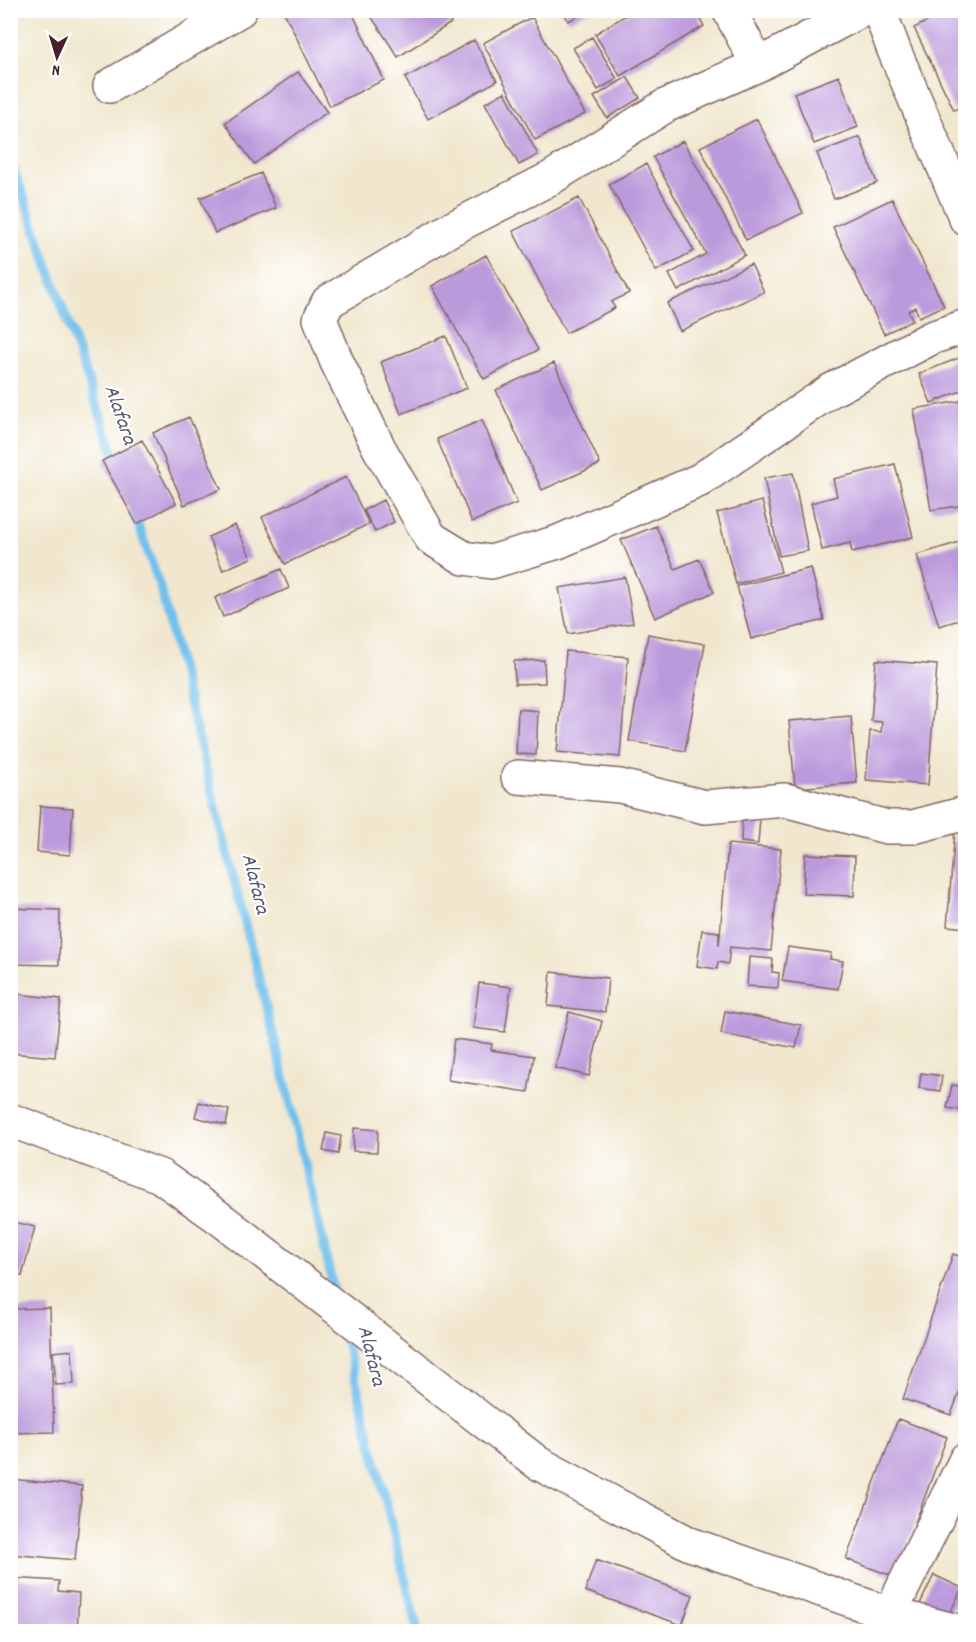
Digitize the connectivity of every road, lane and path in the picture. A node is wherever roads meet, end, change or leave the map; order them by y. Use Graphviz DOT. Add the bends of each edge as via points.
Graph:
graph roads {
  1 [pos="240,10"];
  2 [pos="729,10"];
  3 [pos="862,10"];
  4 [pos="879,10"];
  5 [pos="758,65"];
  6 [pos="110,86"];
  7 [pos="966,219"];
  8 [pos="966,326"];
  9 [pos="518,777"];
  10 [pos="966,813"];
  11 [pos="10,1120"];
  12 [pos="966,1459"];
  13 [pos="890,1614"];
  14 [pos="961,1632"];
  1 -- 6 [label="street"];
  2 -- 5 [label="street"];
  3 -- 5 [label="street"];
  4 -- 7 [label="street"];
  5 -- 8 [label="street" via="665,106 551,178 449,230 328,302 320,319 336,360 379,448 431,538 464,558 491,562 558,542 700,480 830,391 931,338"];
  9 -- 10 [label="street" via="620,786 705,807 785,800 887,827 913,826"];
  11 -- 13 [label="street" via="160,1176 538,1463 690,1544"];
  12 -- 13 [label="street"];
  13 -- 14 [label="street"];
}
